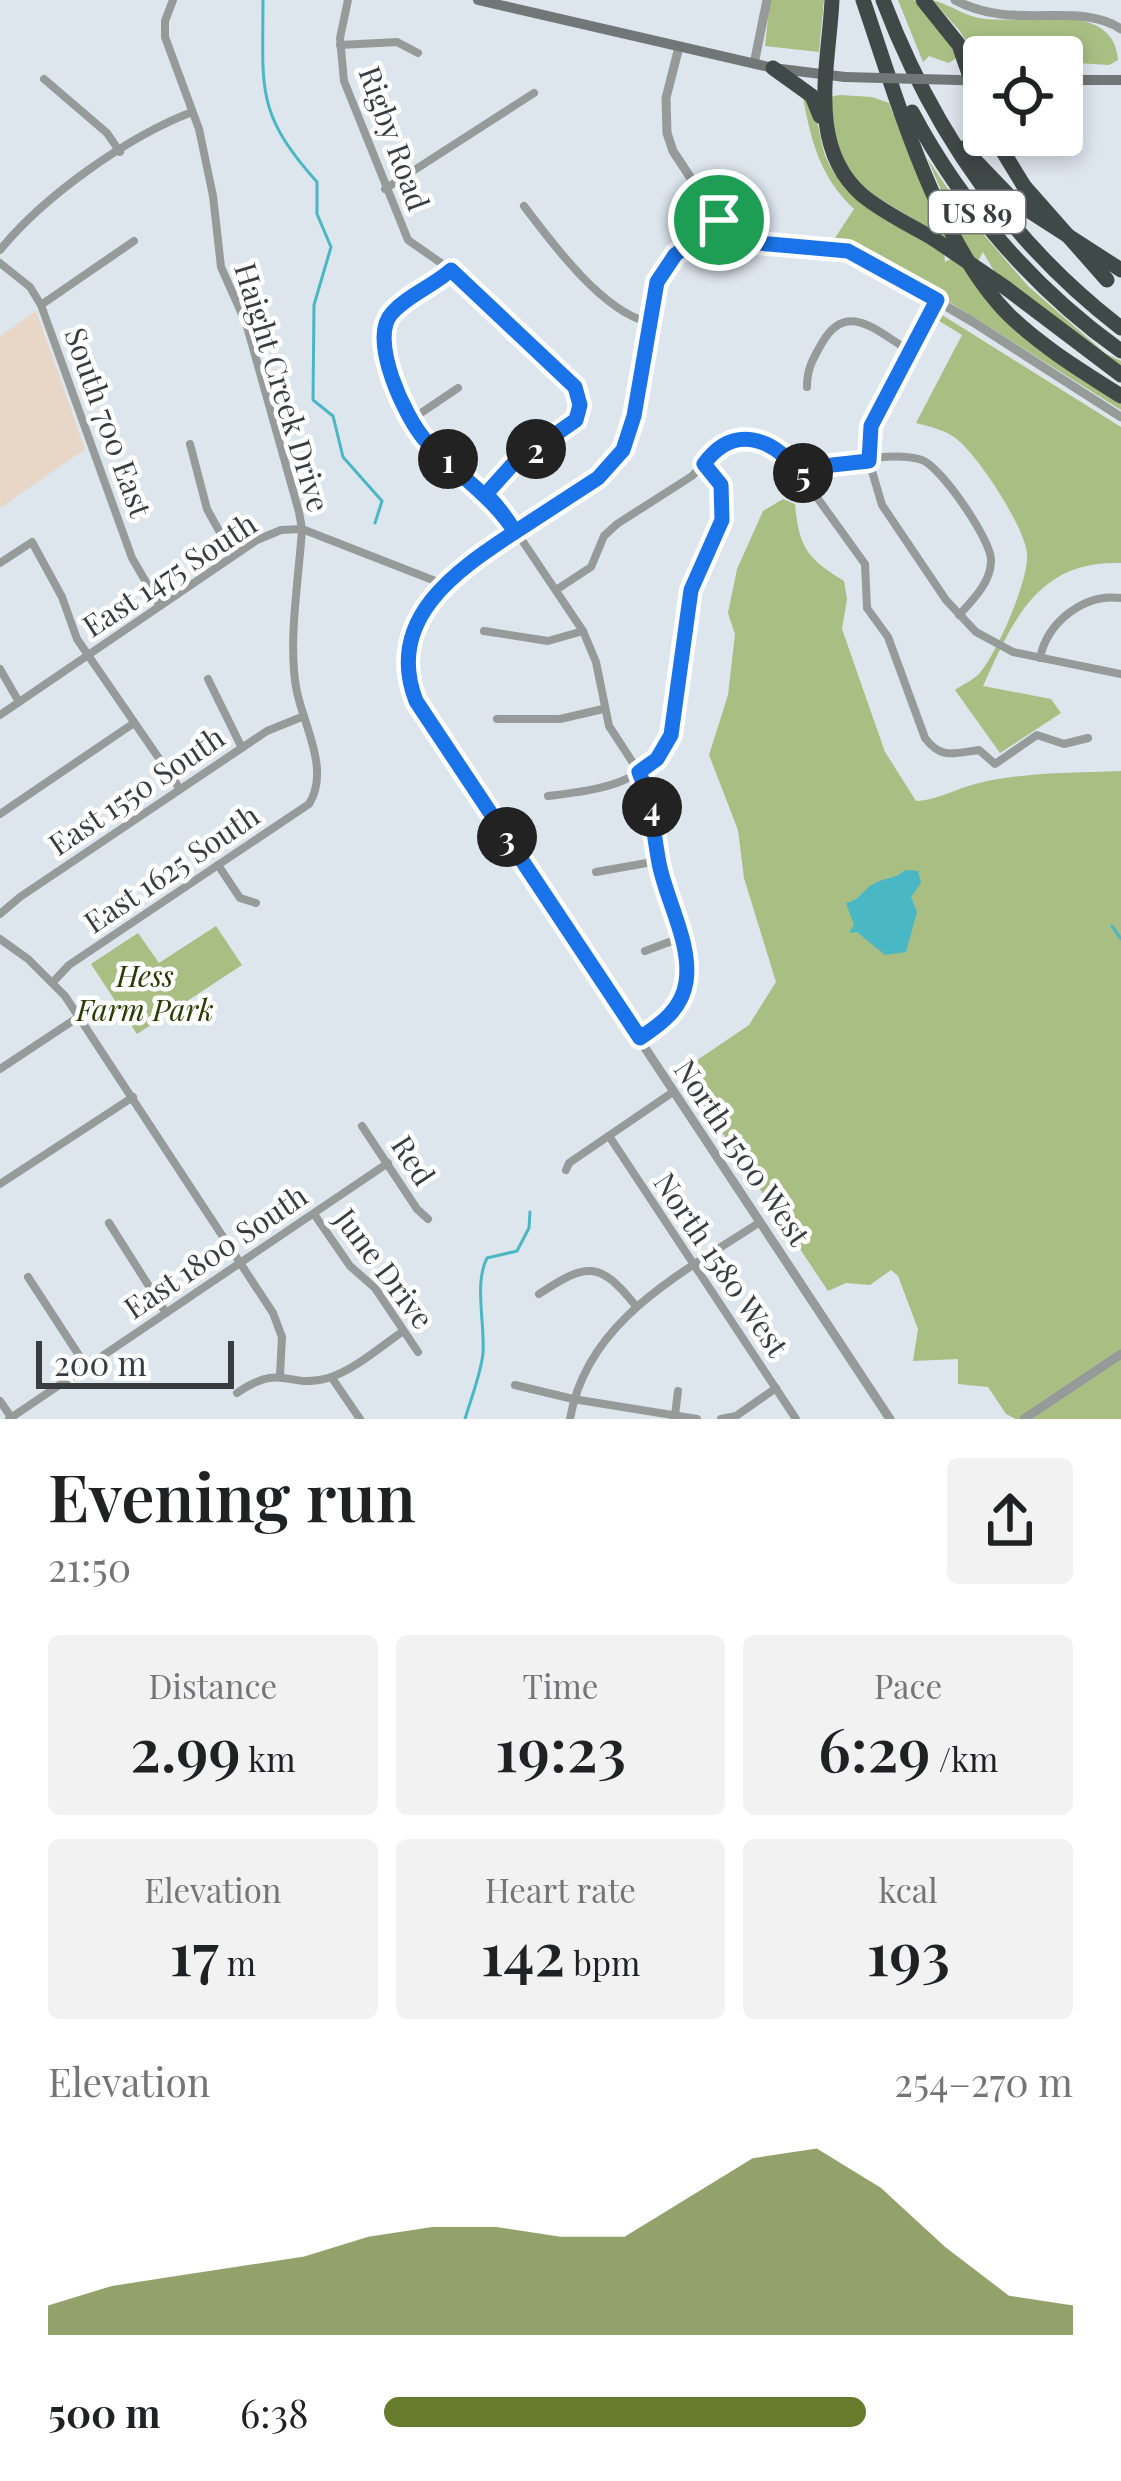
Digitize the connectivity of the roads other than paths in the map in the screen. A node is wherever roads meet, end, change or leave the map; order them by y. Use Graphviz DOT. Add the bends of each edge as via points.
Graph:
graph roads {
  1 [pos="173,0"];
  2 [pos="348,0"];
  3 [pos="478,0"];
  4 [pos="767,0"];
  5 [pos="832,0"];
  6 [pos="863,0"];
  7 [pos="884,0"];
  8 [pos="923,0"];
  9 [pos="955,0"];
  10 [pos="976,4"];
  11 [pos="1121,29"];
  12 [pos="877,39"];
  13 [pos="340,45"];
  14 [pos="901,46"];
  15 [pos="679,47"];
  16 [pos="418,53"];
  17 [pos="963,57"];
  18 [pos="754,64"];
  19 [pos="773,68"];
  20 [pos="836,76"];
  21 [pos="44,79"];
  22 [pos="963,80"];
  23 [pos="1083,80"];
  24 [pos="1121,80"];
  25 [pos="534,93"];
  26 [pos="192,112"];
  27 [pos="827,135"];
  28 [pos="120,152"];
  29 [pos="1006,156"];
  30 [pos="386,189"];
  31 [pos="524,206"];
  32 [pos="719,220"];
  33 [pos="134,241"];
  34 [pos="0,250"];
  35 [pos="0,263"];
  36 [pos="451,270"];
  37 [pos="1114,275"];
  38 [pos="1121,292"];
  39 [pos="937,300"];
  40 [pos="41,305"];
  41 [pos="648,322"];
  42 [pos="1121,328"];
  43 [pos="910,351"];
  44 [pos="1121,351"];
  45 [pos="1121,375"];
  46 [pos="807,387"];
  47 [pos="458,388"];
  48 [pos="1121,396"];
  49 [pos="1121,417"];
  50 [pos="412,418"];
  51 [pos="190,443"];
  52 [pos="869,461"];
  53 [pos="704,464"];
  54 [pos="800,474"];
  55 [pos="486,494"];
  56 [pos="302,529"];
  57 [pos="515,532"];
  58 [pos="233,556"];
  59 [pos="0,563"];
  60 [pos="443,584"];
  61 [pos="556,590"];
  62 [pos="1121,598"];
  63 [pos="160,606"];
  64 [pos="959,615"];
  65 [pos="484,631"];
  66 [pos="583,631"];
  67 [pos="87,655"];
  68 [pos="1040,658"];
  69 [pos="0,669"];
  70 [pos="1121,674"];
  71 [pos="208,679"];
  72 [pos="20,702"];
  73 [pos="603,709"];
  74 [pos="0,715"];
  75 [pos="304,716"];
  76 [pos="497,719"];
  77 [pos="134,723"];
  78 [pos="1088,738"];
  79 [pos="242,748"];
  80 [pos="639,772"];
  81 [pos="180,790"];
  82 [pos="315,793"];
  83 [pos="548,796"];
  84 [pos="0,814"];
  85 [pos="658,861"];
  86 [pos="218,865"];
  87 [pos="596,872"];
  88 [pos="256,903"];
  89 [pos="0,914"];
  90 [pos="680,938"];
  91 [pos="0,939"];
  92 [pos="645,951"];
  93 [pos="52,982"];
  94 [pos="80,1016"];
  95 [pos="640,1038"];
  96 [pos="0,1069"];
  97 [pos="673,1092"];
  98 [pos="133,1097"];
  99 [pos="362,1126"];
  100 [pos="608,1136"];
  101 [pos="388,1163"];
  102 [pos="566,1170"];
  103 [pos="0,1184"];
  104 [pos="314,1214"];
  105 [pos="428,1219"];
  106 [pos="760,1222"];
  107 [pos="109,1223"];
  108 [pos="240,1263"];
  109 [pos="694,1266"];
  110 [pos="28,1277"];
  111 [pos="539,1294"];
  112 [pos="635,1305"];
  113 [pos="166,1313"];
  114 [pos="402,1332"];
  115 [pos="418,1352"];
  116 [pos="1121,1354"];
  117 [pos="86,1366"];
  118 [pos="280,1375"];
  119 [pos="332,1378"];
  120 [pos="515,1385"];
  121 [pos="776,1388"];
  122 [pos="678,1390"];
  123 [pos="237,1393"];
  124 [pos="574,1400"];
  125 [pos="0,1401"];
  126 [pos="675,1415"];
  127 [pos="10,1418"];
  128 [pos="360,1419"];
  129 [pos="570,1419"];
  130 [pos="697,1419"];
  131 [pos="721,1419"];
  132 [pos="796,1419"];
  133 [pos="890,1419"];
  134 [pos="1024,1419"];
  1 -- 26 [label="street, Haight Creek Drive" via="165,37"];
  2 -- 13 [label="street, Rigby Road"];
  3 -- 15 [label="main road"];
  4 -- 18 [label="street"];
  5 -- 20 [label="highway"];
  6 -- 12 [label="highway, US 89"];
  7 -- 14 [label="highway, US 89"];
  8 -- 17 [label="highway"];
  9 -- 10 [label="street"];
  10 -- 11 [label="street" via="1013,12 1076,3"];
  12 -- 44 [label="highway, US 89" via="964,196 1040,282"];
  12 -- 48 [label="highway" via="949,226 979,278 1037,340"];
  13 -- 16 [label="street" via="397,42"];
  13 -- 30 [label="street, Rigby Road" via="344,81"];
  14 -- 37 [label="highway" via="949,129 990,177"];
  14 -- 42 [label="highway, US 89" via="984,192 1042,259"];
  15 -- 18 [label="main road"];
  15 -- 32 [label="street" via="667,133"];
  18 -- 19 [label="main road"];
  19 -- 20 [label="main road"];
  19 -- 27 [label="highway" via="812,97"];
  20 -- 22 [label="main road, bridge"];
  20 -- 27 [label="highway"];
  21 -- 28 [label="street"];
  23 -- 24 [label="main road"];
  25 -- 30 [label="street"];
  26 -- 28 [label="street"];
  26 -- 56 [label="street, Haight Creek Drive" via="221,267 246,323"];
  27 -- 45 [label="highway, bridge" via="858,191"];
  28 -- 34 [label="street" via="45,202"];
  29 -- 37 [label="highway, bridge" via="1024,186"];
  30 -- 36 [label="street, Rigby Road" via="408,240"];
  31 -- 41 [label="street" via="606,297"];
  32 -- 39 [label="street" via="758,243 848,251"];
  32 -- 41 [label="street" via="675,255 657,282"];
  33 -- 40 [label="street"];
  35 -- 40 [label="street, South 700 East"];
  36 -- 50 [label="street" via="391,314 381,336"];
  36 -- 55 [label="street, Rigby Road" via="575,387 580,405 576,420 513,464"];
  37 -- 38 [label="highway"];
  39 -- 43 [label="street"];
  39 -- 49 [label="street"];
  40 -- 63 [label="street, South 700 East" via="132,558"];
  41 -- 57 [label="street" via="623,450 598,478"];
  43 -- 46 [label="street" via="842,320 807,369"];
  43 -- 52 [label="street" via="871,426"];
  47 -- 50 [label="street"];
  50 -- 55 [label="street" via="425,440"];
  51 -- 58 [label="street" via="207,509"];
  52 -- 54 [label="street"];
  52 -- 64 [label="street" via="882,505"];
  52 -- 64 [label="street" via="908,457 938,469 987,544 987,576"];
  53 -- 54 [label="street" via="733,440 756,438"];
  53 -- 61 [label="street" via="616,524 591,567"];
  53 -- 80 [label="street" via="721,485 722,520 691,590 671,735"];
  54 -- 78 [label="street" via="865,564 867,608 888,637 935,752 979,750 995,764 1037,735 1064,744"];
  55 -- 57 [label="street"];
  56 -- 58 [label="street, East 1475 South" via="281,530"];
  56 -- 60 [label="street, East 1475 South"];
  56 -- 75 [label="street, Haight Creek Drive" via="294,662"];
  57 -- 60 [label="street"];
  57 -- 61 [label="street"];
  58 -- 63 [label="street, East 1475 South"];
  59 -- 67 [label="street" via="32,542"];
  60 -- 95 [label="street, North 1500 West" via="419,621 407,668 416,701"];
  61 -- 66 [label="street"];
  62 -- 68 [label="street" via="1100,597 1054,625"];
  63 -- 67 [label="street, East 1475 South"];
  64 -- 68 [label="street" via="988,639"];
  65 -- 66 [label="street" via="548,641"];
  66 -- 73 [label="street"];
  67 -- 72 [label="street, East 1475 South"];
  67 -- 77 [label="street"];
  68 -- 70 [label="street"];
  69 -- 72 [label="street"];
  71 -- 79 [label="street"];
  72 -- 74 [label="street, East 1475 South"];
  73 -- 76 [label="street"];
  73 -- 80 [label="street"];
  75 -- 79 [label="street, East 1550 South"];
  75 -- 82 [label="street, Haight Creek Drive"];
  77 -- 81 [label="street"];
  77 -- 84 [label="street"];
  79 -- 81 [label="street, East 1550 South"];
  80 -- 83 [label="street" via="607,788"];
  80 -- 85 [label="street"];
  81 -- 89 [label="street, East 1550 South"];
  82 -- 86 [label="street, East 1625 South"];
  85 -- 87 [label="street"];
  85 -- 90 [label="street"];
  86 -- 88 [label="street" via="240,898"];
  86 -- 93 [label="street, East 1625 South"];
  90 -- 92 [label="street"];
  90 -- 95 [label="street" via="687,982 680,1002"];
  91 -- 93 [label="street"];
  93 -- 94 [label="street"];
  94 -- 96 [label="street"];
  94 -- 98 [label="street"];
  95 -- 97 [label="street, North 1500 West"];
  97 -- 100 [label="street"];
  97 -- 106 [label="street, North 1500 West"];
  98 -- 103 [label="street"];
  98 -- 108 [label="street"];
  99 -- 101 [label="street, Red"];
  100 -- 102 [label="street"];
  100 -- 109 [label="street, North 1580 West"];
  101 -- 104 [label="street, East 1800 South"];
  101 -- 105 [label="street, Red"];
  104 -- 108 [label="street, East 1800 South"];
  104 -- 114 [label="street, June Drive"];
  106 -- 109 [label="street"];
  106 -- 133 [label="street, North 1500 West"];
  107 -- 113 [label="street"];
  108 -- 113 [label="street, East 1800 South"];
  108 -- 118 [label="street" via="279,1324"];
  109 -- 112 [label="street"];
  109 -- 121 [label="street, North 1580 West"];
  110 -- 117 [label="street"];
  111 -- 112 [label="street" via="582,1269 600,1270"];
  112 -- 124 [label="street" via="598,1349"];
  113 -- 117 [label="street, East 1800 South"];
  114 -- 115 [label="street, June Drive"];
  114 -- 119 [label="street"];
  116 -- 134 [label="street"];
  117 -- 127 [label="street, East 1800 South"];
  118 -- 119 [label="street"];
  118 -- 123 [label="street"];
  119 -- 128 [label="street"];
  120 -- 124 [label="street"];
  121 -- 131 [label="street"];
  121 -- 132 [label="street, North 1580 West"];
  122 -- 126 [label="street"];
  124 -- 126 [label="street"];
  124 -- 129 [label="street"];
  125 -- 127 [label="street"];
  126 -- 130 [label="street"];
}
